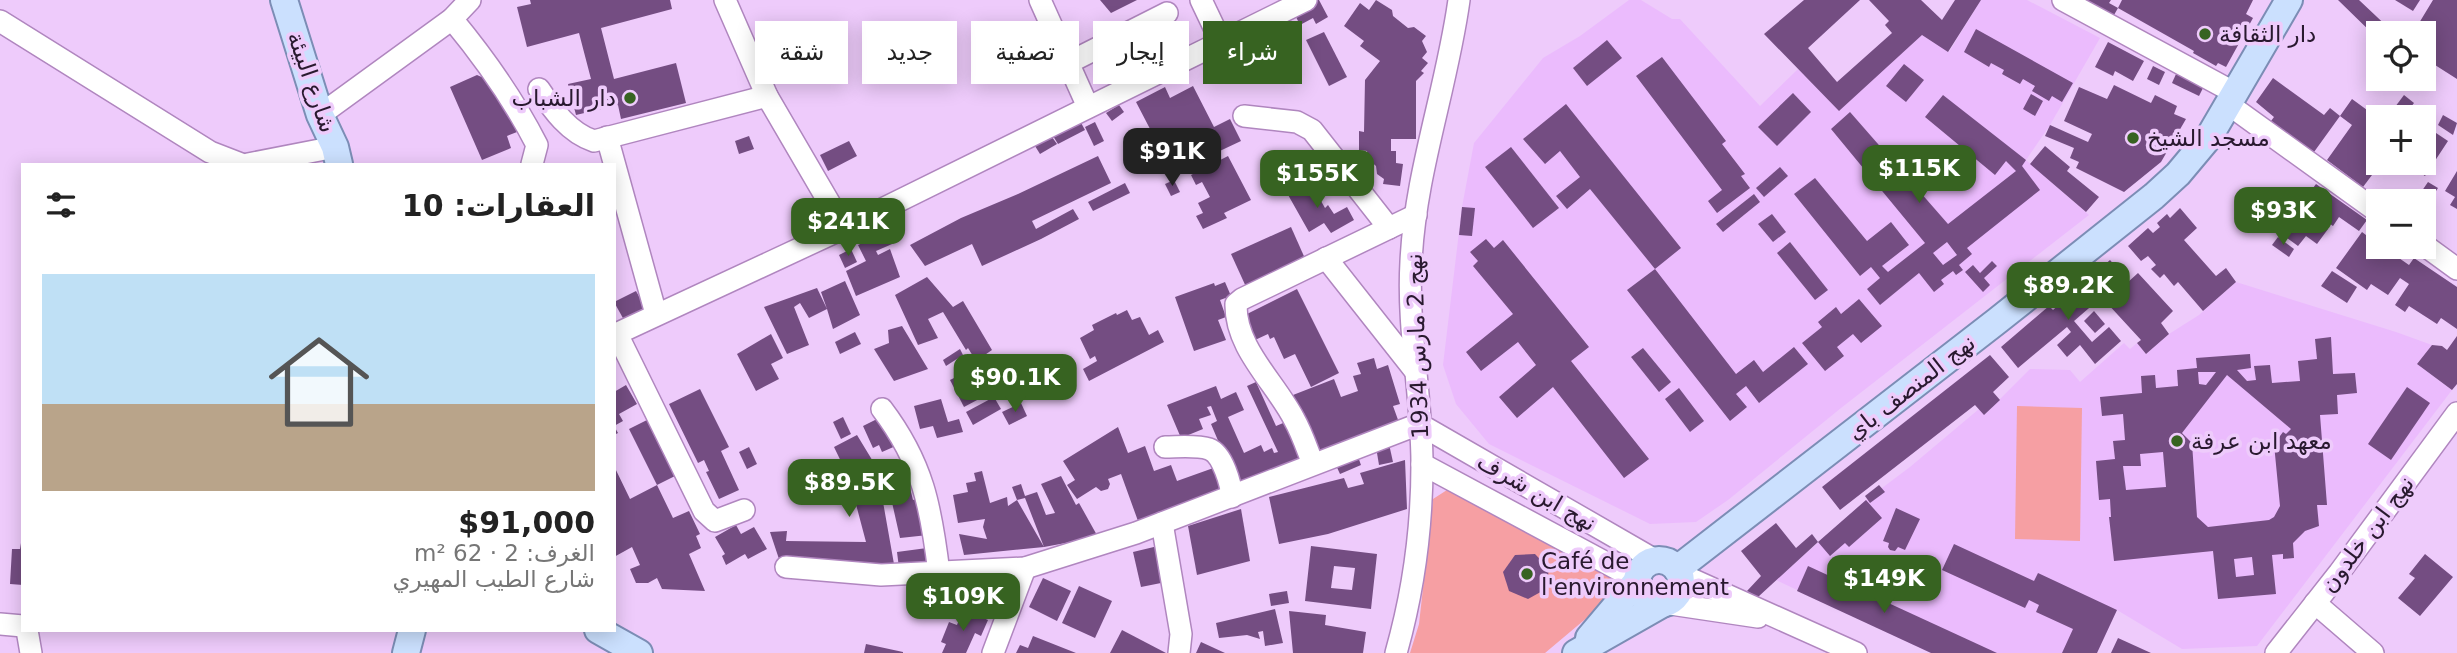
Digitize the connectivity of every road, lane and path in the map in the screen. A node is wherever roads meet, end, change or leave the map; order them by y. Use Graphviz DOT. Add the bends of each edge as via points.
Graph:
graph roads {
  1 [pos="284,0"];
  2 [pos="470,0"];
  3 [pos="725,0"];
  4 [pos="1040,0"];
  5 [pos="1201,0"];
  6 [pos="1306,0"];
  7 [pos="1459,0"];
  8 [pos="2063,0"];
  9 [pos="2289,0"];
  10 [pos="1167,13"];
  11 [pos="452,19"];
  12 [pos="0,21"];
  13 [pos="1049,21"];
  14 [pos="1211,21"];
  15 [pos="1264,21"];
  16 [pos="1203,51"];
  17 [pos="1079,57"];
  18 [pos="1078,84"];
  19 [pos="539,89"];
  20 [pos="767,96"];
  21 [pos="2231,98"];
  22 [pos="1088,107"];
  23 [pos="320,115"];
  24 [pos="1244,116"];
  25 [pos="607,137"];
  26 [pos="337,156"];
  27 [pos="238,163"];
  28 [pos="259,163"];
  29 [pos="532,163"];
  30 [pos="614,163"];
  31 [pos="616,170"];
  32 [pos="2366,203"];
  33 [pos="1416,215"];
  34 [pos="844,228"];
  35 [pos="1389,228"];
  36 [pos="2436,252"];
  37 [pos="1326,258"];
  38 [pos="2455,263"];
  39 [pos="656,314"];
  40 [pos="616,334"];
  41 [pos="616,336"];
  42 [pos="1416,372"];
  43 [pos="882,409"];
  44 [pos="2457,413"];
  45 [pos="1419,424"];
  46 [pos="1165,447"];
  47 [pos="1312,464"];
  48 [pos="1422,464"];
  49 [pos="1233,498"];
  50 [pos="744,510"];
  51 [pos="1162,523"];
  52 [pos="786,567"];
  53 [pos="1026,568"];
  54 [pos="1662,571"];
  55 [pos="939,573"];
  56 [pos="1664,603"];
  57 [pos="2315,603"];
  58 [pos="1787,621"];
  59 [pos="0,624"];
  60 [pos="21,626"];
  61 [pos="27,632"];
  62 [pos="402,632"];
  63 [pos="411,632"];
  64 [pos="602,632"];
  65 [pos="31,653"];
  66 [pos="639,653"];
  67 [pos="993,653"];
  68 [pos="1179,653"];
  69 [pos="1396,653"];
  70 [pos="1576,653"];
  71 [pos="1856,653"];
  72 [pos="2276,653"];
  73 [pos="2373,653"];
  1 -- 23 [label="main road, شارع البيئة"];
  2 -- 11 [label="street"];
  3 -- 20 [label="street"];
  4 -- 13 [label="street"];
  5 -- 14 [label="street"];
  6 -- 15 [label="street"];
  7 -- 33 [label="street, نهج 2 مارس 1934"];
  8 -- 21 [label="street"];
  9 -- 21 [label="main road, نهج المنصف باي"];
  10 -- 17 [label="street"];
  11 -- 23 [label="street"];
  11 -- 29 [label="street" via="516,103 537,145"];
  12 -- 27 [label="street" via="210,152"];
  16 -- 22 [label="street"];
  18 -- 22 [label="street"];
  19 -- 25 [label="street" via="550,107 582,137 594,141"];
  20 -- 25 [label="street"];
  20 -- 34 [label="street"];
  21 -- 32 [label="street"];
  21 -- 54 [label="main road, نهج المنصف باي" via="2208,137 2154,196 1997,321"];
  22 -- 34 [label="street"];
  23 -- 26 [label="main road, شارع البيئة"];
  24 -- 35 [label="street" via="1297,122 1312,130"];
  25 -- 30 [label="street"];
  26 -- 28 [label="street"];
  31 -- 39 [label="street"];
  33 -- 35 [label="street"];
  33 -- 42 [label="street, نهج 2 مارس 1934" via="1410,304"];
  34 -- 39 [label="street"];
  35 -- 37 [label="street"];
  36 -- 38 [label="street"];
  37 -- 42 [label="street"];
  37 -- 47 [label="street" via="1236,304 1235,319 1253,357 1294,419"];
  39 -- 40 [label="street"];
  41 -- 50 [label="street" via="704,511 715,521"];
  42 -- 45 [label="street, نهج 2 مارس 1934"];
  43 -- 55 [label="street" via="900,432 918,469"];
  44 -- 57 [label="street, نهج ابن خلدون"];
  45 -- 47 [label="street"];
  45 -- 48 [label="street, نهج 2 مارس 1934"];
  45 -- 54 [label="street, نهج ابن شرف"];
  46 -- 49 [label="street" via="1215,453 1231,480"];
  47 -- 49 [label="street"];
  48 -- 54 [label="street, نهج ابن شرف"];
  48 -- 69 [label="street, نهج 2 مارس 1934" via="1415,567"];
  49 -- 51 [label="street"];
  51 -- 53 [label="street"];
  51 -- 68 [label="street" via="1181,634"];
  52 -- 55 [label="street" via="881,575"];
  53 -- 55 [label="street"];
  53 -- 67 [label="street"];
  54 -- 56 [label="main road" via="1681,586 1674,598"];
  54 -- 58 [label="street, نهج ابن شرف"];
  54 -- 70 [label="main road"];
  56 -- 58 [label="street, نهج ابن شرف"];
  56 -- 70 [label="main road"];
  57 -- 72 [label="street, نهج ابن خلدون"];
  57 -- 73 [label="street"];
  58 -- 71 [label="street, نهج ابن شرف"];
  59 -- 60 [label="street"];
  61 -- 65 [label="street"];
  62 -- 63 [label="main road" via="406,653"];
  64 -- 66 [label="main road"];
}
